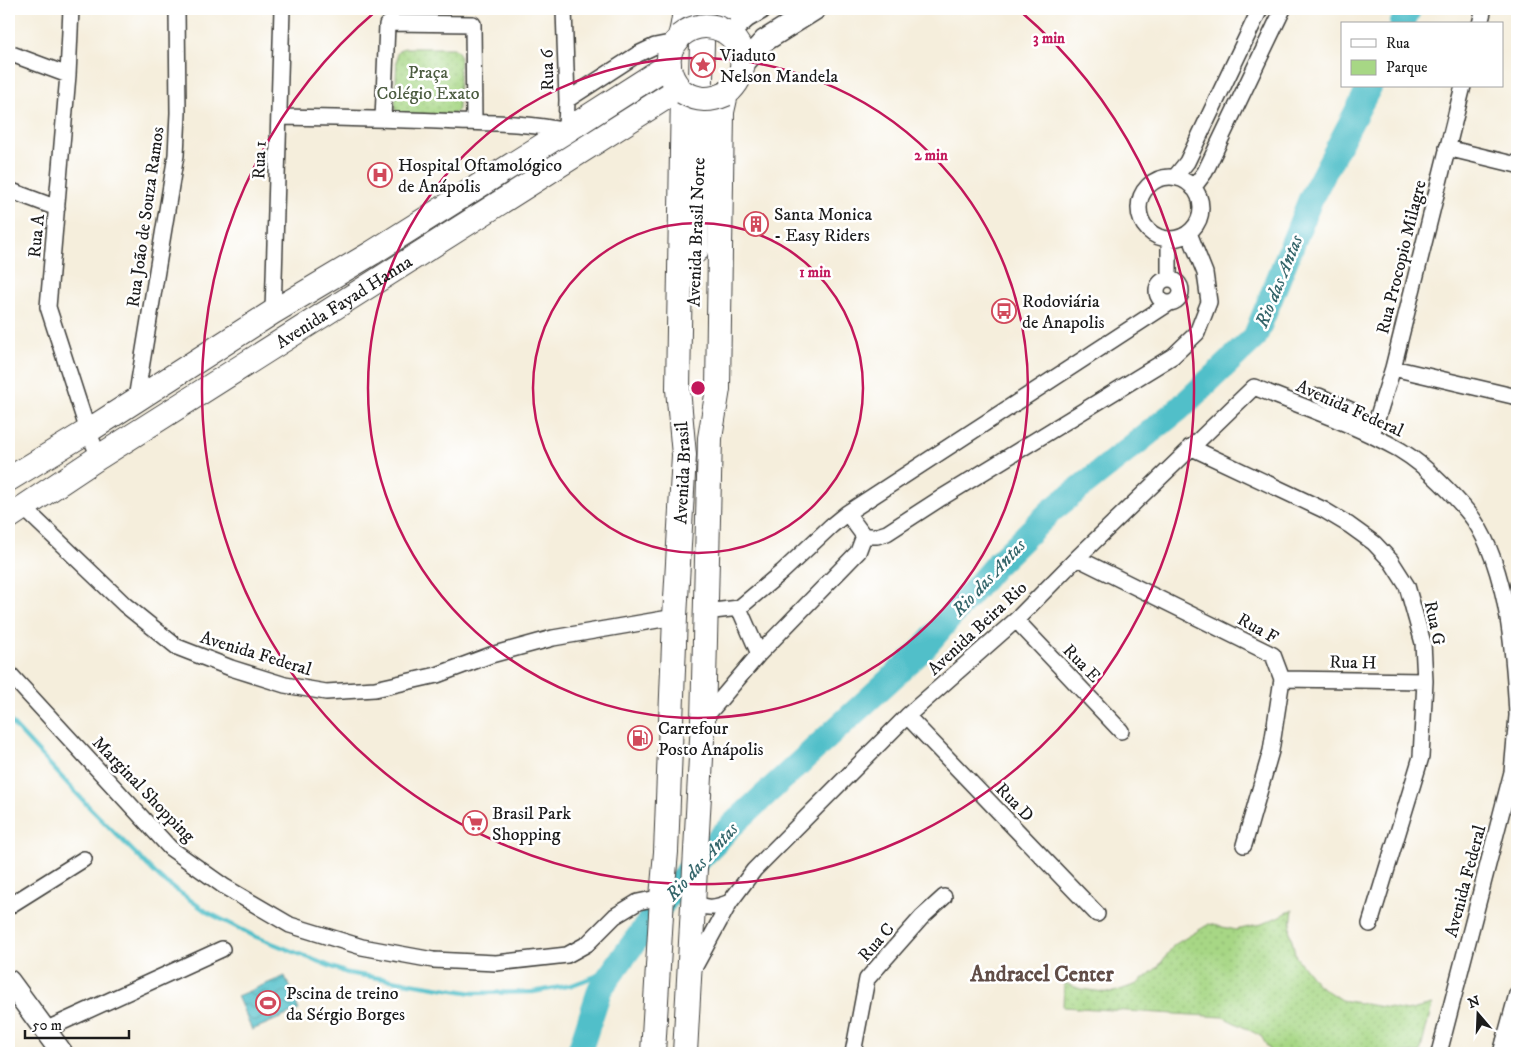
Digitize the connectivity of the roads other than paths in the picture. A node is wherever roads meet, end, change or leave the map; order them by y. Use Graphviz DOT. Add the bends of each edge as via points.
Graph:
graph roads {
  1 [pos="71,9"];
  2 [pos="176,9"];
  3 [pos="282,9"];
  4 [pos="564,9"];
  5 [pos="685,9"];
  6 [pos="703,9"];
  7 [pos="716,9"];
  8 [pos="760,9"];
  9 [pos="815,9"];
  10 [pos="1260,9"];
  11 [pos="1284,9"];
  12 [pos="727,24"];
  13 [pos="677,39"];
  14 [pos="9,53"];
  15 [pos="669,64"];
  16 [pos="743,64"];
  17 [pos="68,75"];
  18 [pos="1462,88"];
  19 [pos="681,90"];
  20 [pos="726,94"];
  21 [pos="567,100"];
  22 [pos="279,117"];
  23 [pos="383,119"];
  24 [pos="474,122"];
  25 [pos="566,131"];
  26 [pos="1447,148"];
  27 [pos="1517,165"];
  28 [pos="1175,177"];
  29 [pos="1193,188"];
  30 [pos="9,190"];
  31 [pos="57,208"];
  32 [pos="1189,232"];
  33 [pos="1169,239"];
  34 [pos="372,253"];
  35 [pos="387,275"];
  36 [pos="273,312"];
  37 [pos="1393,368"];
  38 [pos="1254,387"];
  39 [pos="1320,396"];
  40 [pos="1517,397"];
  41 [pos="136,399"];
  42 [pos="88,430"];
  43 [pos="1372,435"];
  44 [pos="710,438"];
  45 [pos="1190,447"];
  46 [pos="684,455"];
  47 [pos="100,457"];
  48 [pos="9,478"];
  49 [pos="16,512"];
  50 [pos="847,513"];
  51 [pos="864,536"];
  52 [pos="1077,558"];
  53 [pos="739,608"];
  54 [pos="705,612"];
  55 [pos="675,617"];
  56 [pos="1016,620"];
  57 [pos="759,654"];
  58 [pos="9,672"];
  59 [pos="1282,679"];
  60 [pos="1425,681"];
  61 [pos="1517,715"];
  62 [pos="907,716"];
  63 [pos="703,721"];
  64 [pos="1121,731"];
  65 [pos="1244,845"];
  66 [pos="84,860"];
  67 [pos="692,896"];
  68 [pos="662,897"];
  69 [pos="944,898"];
  70 [pos="730,902"];
  71 [pos="9,906"];
  72 [pos="1097,914"];
  73 [pos="1370,924"];
  74 [pos="222,950"];
  75 [pos="690,975"];
  76 [pos="9,981"];
  77 [pos="1517,994"];
  78 [pos="46,1030"];
  79 [pos="1503,1047"];
  80 [pos="1517,1052"];
  81 [pos="62,1053"];
  82 [pos="653,1053"];
  83 [pos="685,1053"];
  84 [pos="854,1053"];
  85 [pos="1439,1053"];
  1 -- 17 [label="street, Rua A"];
  2 -- 41 [label="street, Rua João de Souza Ramos" via="176,155"];
  3 -- 22 [label="street, Rua 1"];
  4 -- 21 [label="street, Rua 6"];
  5 -- 13 [label="main road"];
  6 -- 46 [label="main road, Avenida Brasil Norte" via="694,304"];
  7 -- 44 [label="main road, Avenida Brasil Norte" via="709,155 707,389"];
  8 -- 12 [label="main road"];
  9 -- 16 [label="main road" via="764,41"];
  10 -- 28 [label="street" via="1187,162"];
  11 -- 29 [label="street" via="1206,172"];
  12 -- 13 [label="main road, bridge" via="700,26"];
  12 -- 16 [label="main road" via="739,46"];
  13 -- 15 [label="main road" via="671,49"];
  13 -- 21 [label="street" via="638,54"];
  14 -- 17 [label="street"];
  15 -- 19 [label="main road" via="672,78"];
  15 -- 25 [label="main road, Avenida Fayad Hanna"];
  16 -- 20 [label="main road" via="738,81"];
  17 -- 31 [label="street, Rua A"];
  18 -- 26 [label="street, Rua Procopio Milagre"];
  19 -- 20 [label="main road, bridge" via="702,100"];
  19 -- 35 [label="main road, Avenida Fayad Hanna"];
  19 -- 46 [label="main road, Avenida Brasil" via="678,389"];
  20 -- 44 [label="main road, Avenida Brasil" via="722,112 718,389"];
  21 -- 25 [label="street, Rua 6"];
  22 -- 23 [label="street"];
  22 -- 36 [label="street, Rua 1"];
  23 -- 24 [label="street"];
  23 -- 24 [label="street" via="387,25 472,24"];
  24 -- 25 [label="street" via="544,126"];
  25 -- 34 [label="main road, Avenida Fayad Hanna"];
  26 -- 27 [label="street"];
  26 -- 37 [label="street, Rua Procopio Milagre"];
  28 -- 29 [label="street"];
  28 -- 33 [label="street" via="1158,179 1150,184 1138,205 1146,228 1160,238"];
  29 -- 32 [label="street" via="1201,206 1196,225"];
  30 -- 31 [label="street"];
  31 -- 42 [label="street, Rua A" via="48,307"];
  32 -- 33 [label="street" via="1180,238"];
  32 -- 51 [label="street" via="1205,273 1209,302 1197,333 1173,356 887,533"];
  33 -- 50 [label="street" via="1169,279 1163,280 1157,289 1160,300 1168,304"];
  34 -- 35 [label="main road"];
  34 -- 36 [label="main road, Avenida Fayad Hanna"];
  35 -- 47 [label="main road, Avenida Fayad Hanna"];
  36 -- 41 [label="main road, Avenida Fayad Hanna"];
  37 -- 40 [label="street"];
  37 -- 43 [label="street, Rua Procopio Milagre"];
  38 -- 43 [label="street, Avenida Federal"];
  38 -- 45 [label="street, Avenida Beira Rio"];
  39 -- 43 [label="street" via="1353,411"];
  41 -- 42 [label="main road, Avenida Fayad Hanna"];
  42 -- 47 [label="street, Rua A"];
  42 -- 48 [label="main road, Avenida Fayad Hanna"];
  43 -- 61 [label="street, Avenida Federal" via="1402,451 1450,492 1474,521 1487,545 1501,580 1515,665"];
  44 -- 54 [label="main road, Avenida Brasil"];
  45 -- 52 [label="street, Avenida Beira Rio"];
  45 -- 60 [label="street, Rua G" via="1324,510 1374,543 1391,561 1407,586 1422,644"];
  46 -- 55 [label="main road, Avenida Brasil"];
  47 -- 49 [label="main road, Avenida Fayad Hanna"];
  49 -- 55 [label="street, Avenida Federal" via="177,647 285,685 326,692 376,689 437,675 491,655 553,638"];
  50 -- 51 [label="street"];
  50 -- 53 [label="street"];
  51 -- 57 [label="street" via="858,552"];
  52 -- 56 [label="street, Avenida Beira Rio"];
  52 -- 59 [label="street, Rua F" via="1267,652 1272,655"];
  53 -- 54 [label="street"];
  53 -- 57 [label="street"];
  54 -- 63 [label="main road, Avenida Brasil"];
  55 -- 68 [label="main road, Avenida Brasil"];
  56 -- 62 [label="street, Avenida Beira Rio"];
  56 -- 64 [label="street, Rua E"];
  57 -- 63 [label="street"];
  58 -- 68 [label="street, Marginal Shopping" via="170,848 225,887 290,925 362,947 433,960 496,962 567,955 587,944 615,916 638,902"];
  59 -- 60 [label="street, Rua H"];
  59 -- 65 [label="street" via="1271,751"];
  60 -- 73 [label="street, Rua G" via="1421,757"];
  61 -- 85 [label="street, Avenida Federal" via="1512,772"];
  62 -- 70 [label="street, Avenida Beira Rio" via="754,870"];
  62 -- 72 [label="street, Rua D"];
  63 -- 67 [label="main road, Avenida Brasil"];
  66 -- 71 [label="street"];
  67 -- 70 [label="street" via="700,906 708,908"];
  67 -- 75 [label="main road"];
  68 -- 82 [label="main road"];
  69 -- 84 [label="street, Rua C" via="922,917 867,980"];
  70 -- 75 [label="street, Avenida Beira Rio"];
  74 -- 78 [label="street"];
  75 -- 83 [label="main road"];
  76 -- 78 [label="main road"];
  77 -- 79 [label="street"];
  78 -- 81 [label="main road"];
  79 -- 80 [label="street"];
}
